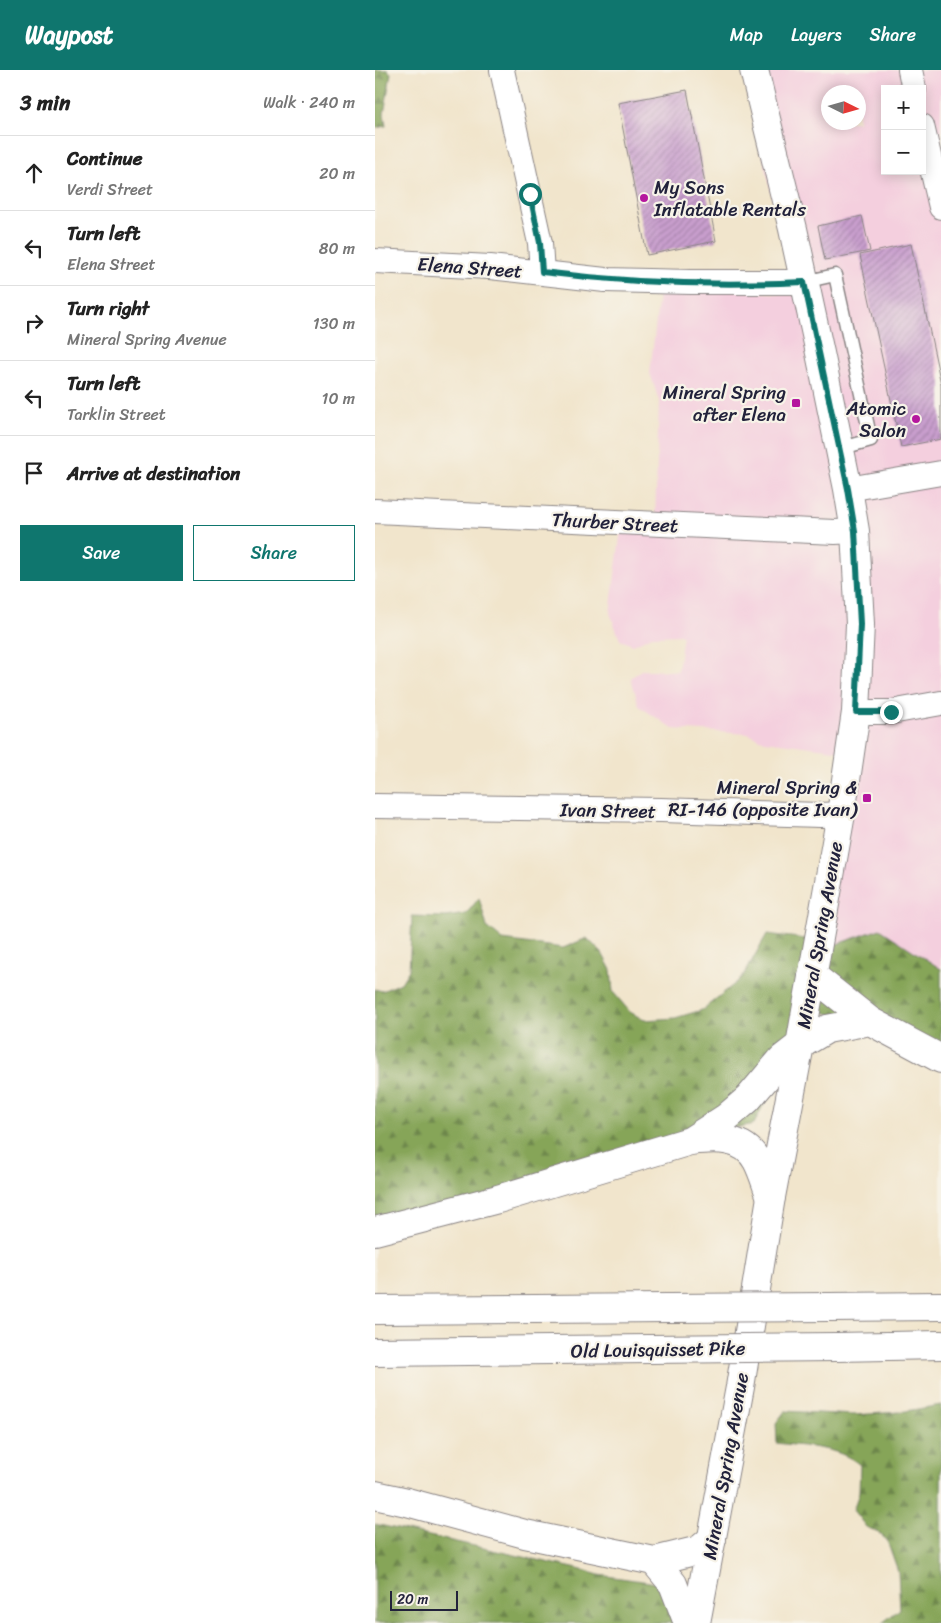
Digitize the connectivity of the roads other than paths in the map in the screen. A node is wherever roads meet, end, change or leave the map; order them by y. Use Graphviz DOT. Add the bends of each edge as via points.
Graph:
graph roads {
  1 [pos="502,70"];
  2 [pos="754,70"];
  3 [pos="909,70"];
  4 [pos="913,85"];
  5 [pos="923,130"];
  6 [pos="941,207"];
  7 [pos="375,261"];
  8 [pos="542,272"];
  9 [pos="804,282"];
  10 [pos="941,473"];
  11 [pos="848,489"];
  12 [pos="375,511"];
  13 [pos="855,531"];
  14 [pos="941,703"];
  15 [pos="856,712"];
  16 [pos="375,806"];
  17 [pos="841,814"];
  18 [pos="812,975"];
  19 [pos="870,1022"];
  20 [pos="800,1045"];
  21 [pos="941,1060"];
  22 [pos="690,1141"];
  23 [pos="771,1198"];
  24 [pos="375,1231"];
  25 [pos="941,1306"];
  26 [pos="375,1310"];
  27 [pos="941,1345"];
  28 [pos="375,1352"];
  29 [pos="375,1495"];
  30 [pos="712,1539"];
  31 [pos="655,1561"];
  32 [pos="688,1623"];
  33 [pos="696,1623"];
  1 -- 8 [label="street" via="540,243"];
  2 -- 9 [label="main road, Mineral Spring Avenue"];
  3 -- 4 [label="street"];
  5 -- 6 [label="street"];
  7 -- 8 [label="street, Elena Street"];
  8 -- 9 [label="street, Elena Street" via="605,280"];
  9 -- 11 [label="main road, Mineral Spring Avenue"];
  10 -- 11 [label="street"];
  11 -- 13 [label="main road, Mineral Spring Avenue"];
  12 -- 13 [label="street, Thurber Street"];
  13 -- 15 [label="main road, Mineral Spring Avenue" via="860,624"];
  14 -- 15 [label="street" via="891,712"];
  15 -- 17 [label="main road, Mineral Spring Avenue"];
  16 -- 17 [label="street, Ivan Street"];
  17 -- 18 [label="main road, Mineral Spring Avenue"];
  18 -- 19 [label="main road"];
  18 -- 20 [label="main road, Mineral Spring Avenue"];
  19 -- 20 [label="main road" via="827,1029"];
  19 -- 21 [label="main road"];
  20 -- 22 [label="main road" via="782,1059 727,1118"];
  20 -- 23 [label="main road, Mineral Spring Avenue"];
  22 -- 23 [label="main road" via="721,1139 745,1148 758,1162"];
  22 -- 24 [label="main road" via="498,1199"];
  23 -- 30 [label="main road, Mineral Spring Avenue"];
  25 -- 26 [label="main road, bridge"];
  27 -- 28 [label="main road, Old Louisquisset Pike, bridge"];
  29 -- 31 [label="main road" via="525,1534"];
  30 -- 31 [label="main road" via="699,1550"];
  30 -- 33 [label="main road, Mineral Spring Avenue"];
  31 -- 32 [label="main road" via="673,1584"];
}
